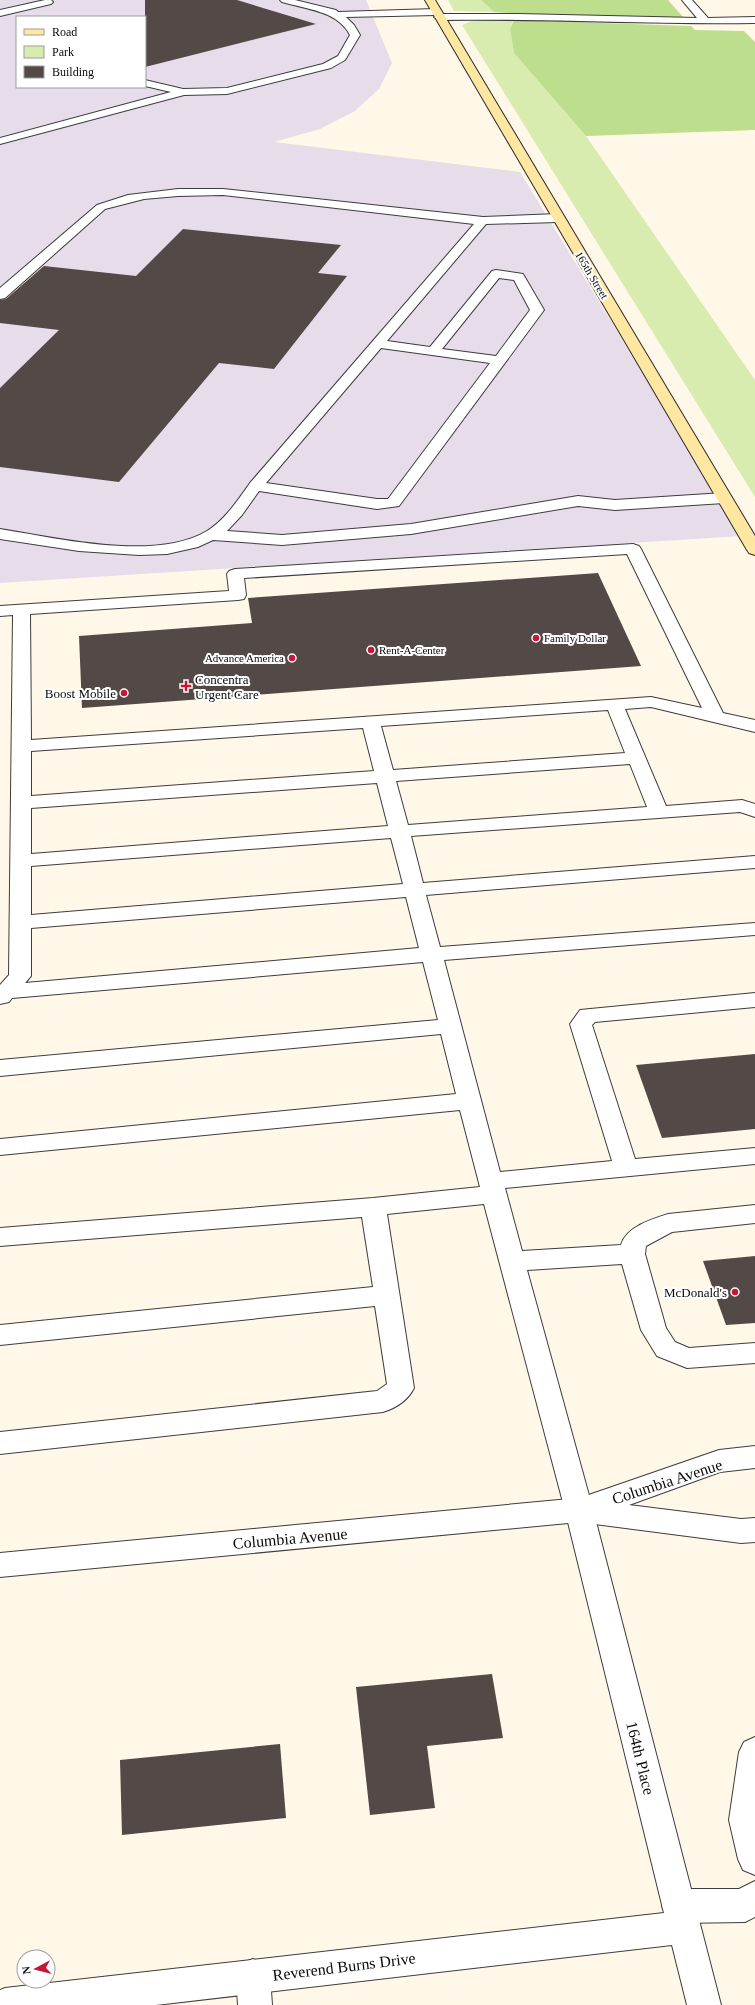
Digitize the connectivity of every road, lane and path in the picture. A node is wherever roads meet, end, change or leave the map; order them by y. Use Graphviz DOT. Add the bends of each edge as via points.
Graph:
graph roads {
  1 [pos="285,0"];
  2 [pos="328,0"];
  3 [pos="430,0"];
  4 [pos="687,0"];
  5 [pos="48,2"];
  6 [pos="0,13"];
  7 [pos="437,14"];
  8 [pos="334,15"];
  9 [pos="755,20"];
  10 [pos="706,21"];
  11 [pos="146,83"];
  12 [pos="183,92"];
  13 [pos="0,140"];
  14 [pos="558,218"];
  15 [pos="483,221"];
  16 [pos="0,295"];
  17 [pos="378,344"];
  18 [pos="434,352"];
  19 [pos="500,360"];
  20 [pos="256,486"];
  21 [pos="724,498"];
  22 [pos="0,534"];
  23 [pos="212,535"];
  24 [pos="755,550"];
  25 [pos="22,610"];
  26 [pos="0,611"];
  27 [pos="614,704"];
  28 [pos="755,710"];
  29 [pos="715,716"];
  30 [pos="371,722"];
  31 [pos="755,726"];
  32 [pos="21,746"];
  33 [pos="636,758"];
  34 [pos="385,776"];
  35 [pos="21,803"];
  36 [pos="755,811"];
  37 [pos="659,812"];
  38 [pos="400,830"];
  39 [pos="20,861"];
  40 [pos="755,862"];
  41 [pos="416,891"];
  42 [pos="20,922"];
  43 [pos="755,929"];
  44 [pos="432,954"];
  45 [pos="3,995"];
  46 [pos="755,1000"];
  47 [pos="451,1026"];
  48 [pos="0,1068"];
  49 [pos="470,1101"];
  50 [pos="0,1147"];
  51 [pos="755,1156"];
  52 [pos="626,1168"];
  53 [pos="493,1188"];
  54 [pos="373,1207"];
  55 [pos="755,1214"];
  56 [pos="0,1237"];
  57 [pos="632,1254"];
  58 [pos="513,1261"];
  59 [pos="387,1295"];
  60 [pos="0,1336"];
  61 [pos="755,1353"];
  62 [pos="0,1443"];
  63 [pos="755,1457"];
  64 [pos="579,1510"];
  65 [pos="755,1530"];
  66 [pos="0,1565"];
  67 [pos="755,1752"];
  68 [pos="755,1859"];
  69 [pos="755,1896"];
  70 [pos="681,1916"];
  71 [pos="254,1991"];
  72 [pos="5,2005"];
  73 [pos="704,2005"];
  1 -- 8 [label="street"];
  2 -- 8 [label="street"];
  3 -- 7 [label="main road, 165th Street"];
  4 -- 10 [label="street"];
  5 -- 6 [label="street"];
  7 -- 8 [label="street"];
  7 -- 10 [label="street"];
  7 -- 14 [label="main road, 165th Street"];
  8 -- 12 [label="street" via="348,22 355,35 342,58 327,66 240,88"];
  9 -- 10 [label="street"];
  11 -- 12 [label="street"];
  12 -- 13 [label="street"];
  14 -- 15 [label="street"];
  14 -- 21 [label="main road, 165th Street"];
  15 -- 16 [label="street" via="223,192 168,193 118,201 101,207"];
  15 -- 17 [label="street"];
  17 -- 18 [label="street"];
  17 -- 20 [label="street"];
  18 -- 19 [label="street"];
  18 -- 19 [label="street" via="496,274 519,277 537,310"];
  19 -- 20 [label="street" via="393,503 377,504"];
  20 -- 23 [label="street" via="227,522"];
  21 -- 23 [label="street" via="616,505 578,501 411,529 282,540"];
  21 -- 24 [label="main road, 165th Street"];
  22 -- 23 [label="street" via="127,551 173,548"];
  25 -- 26 [label="street"];
  25 -- 29 [label="street" via="238,595 235,574 634,549"];
  25 -- 32 [label="street"];
  27 -- 29 [label="street" via="651,702"];
  27 -- 30 [label="street"];
  27 -- 33 [label="street"];
  28 -- 29 [label="street"];
  29 -- 31 [label="street"];
  30 -- 32 [label="street"];
  30 -- 34 [label="street, 164th Place"];
  32 -- 35 [label="street"];
  33 -- 34 [label="street"];
  33 -- 37 [label="street"];
  34 -- 35 [label="street"];
  34 -- 38 [label="street, 164th Place"];
  35 -- 39 [label="street"];
  36 -- 37 [label="street" via="742,806"];
  37 -- 38 [label="street"];
  38 -- 39 [label="street"];
  38 -- 41 [label="street, 164th Place"];
  39 -- 42 [label="street"];
  40 -- 41 [label="street"];
  41 -- 42 [label="street"];
  41 -- 44 [label="street, 164th Place"];
  42 -- 45 [label="street" via="20,976"];
  43 -- 44 [label="street"];
  44 -- 45 [label="street"];
  44 -- 47 [label="street, 164th Place"];
  46 -- 52 [label="street" via="588,1016 581,1024"];
  47 -- 48 [label="street"];
  47 -- 49 [label="street, 164th Place"];
  49 -- 50 [label="street"];
  49 -- 53 [label="street, 164th Place"];
  51 -- 52 [label="street"];
  52 -- 53 [label="street"];
  53 -- 54 [label="street"];
  53 -- 58 [label="street, 164th Place"];
  54 -- 56 [label="street"];
  54 -- 59 [label="street"];
  55 -- 57 [label="street" via="668,1223 635,1241"];
  57 -- 58 [label="street"];
  57 -- 61 [label="street" via="654,1330 666,1349 688,1358"];
  58 -- 64 [label="street, 164th Place"];
  59 -- 60 [label="street"];
  59 -- 62 [label="street" via="401,1388 382,1401"];
  63 -- 64 [label="street, Columbia Avenue" via="719,1461"];
  64 -- 65 [label="street, Columbia Avenue" via="741,1531"];
  64 -- 66 [label="street, Columbia Avenue"];
  64 -- 70 [label="street, 164th Place"];
  67 -- 68 [label="street" via="745,1820"];
  69 -- 70 [label="street, Reverend Burns Drive" via="745,1905"];
  70 -- 71 [label="street, Reverend Burns Drive"];
  70 -- 73 [label="street, 164th Place"];
  71 -- 72 [label="street, Reverend Burns Drive"];
}
